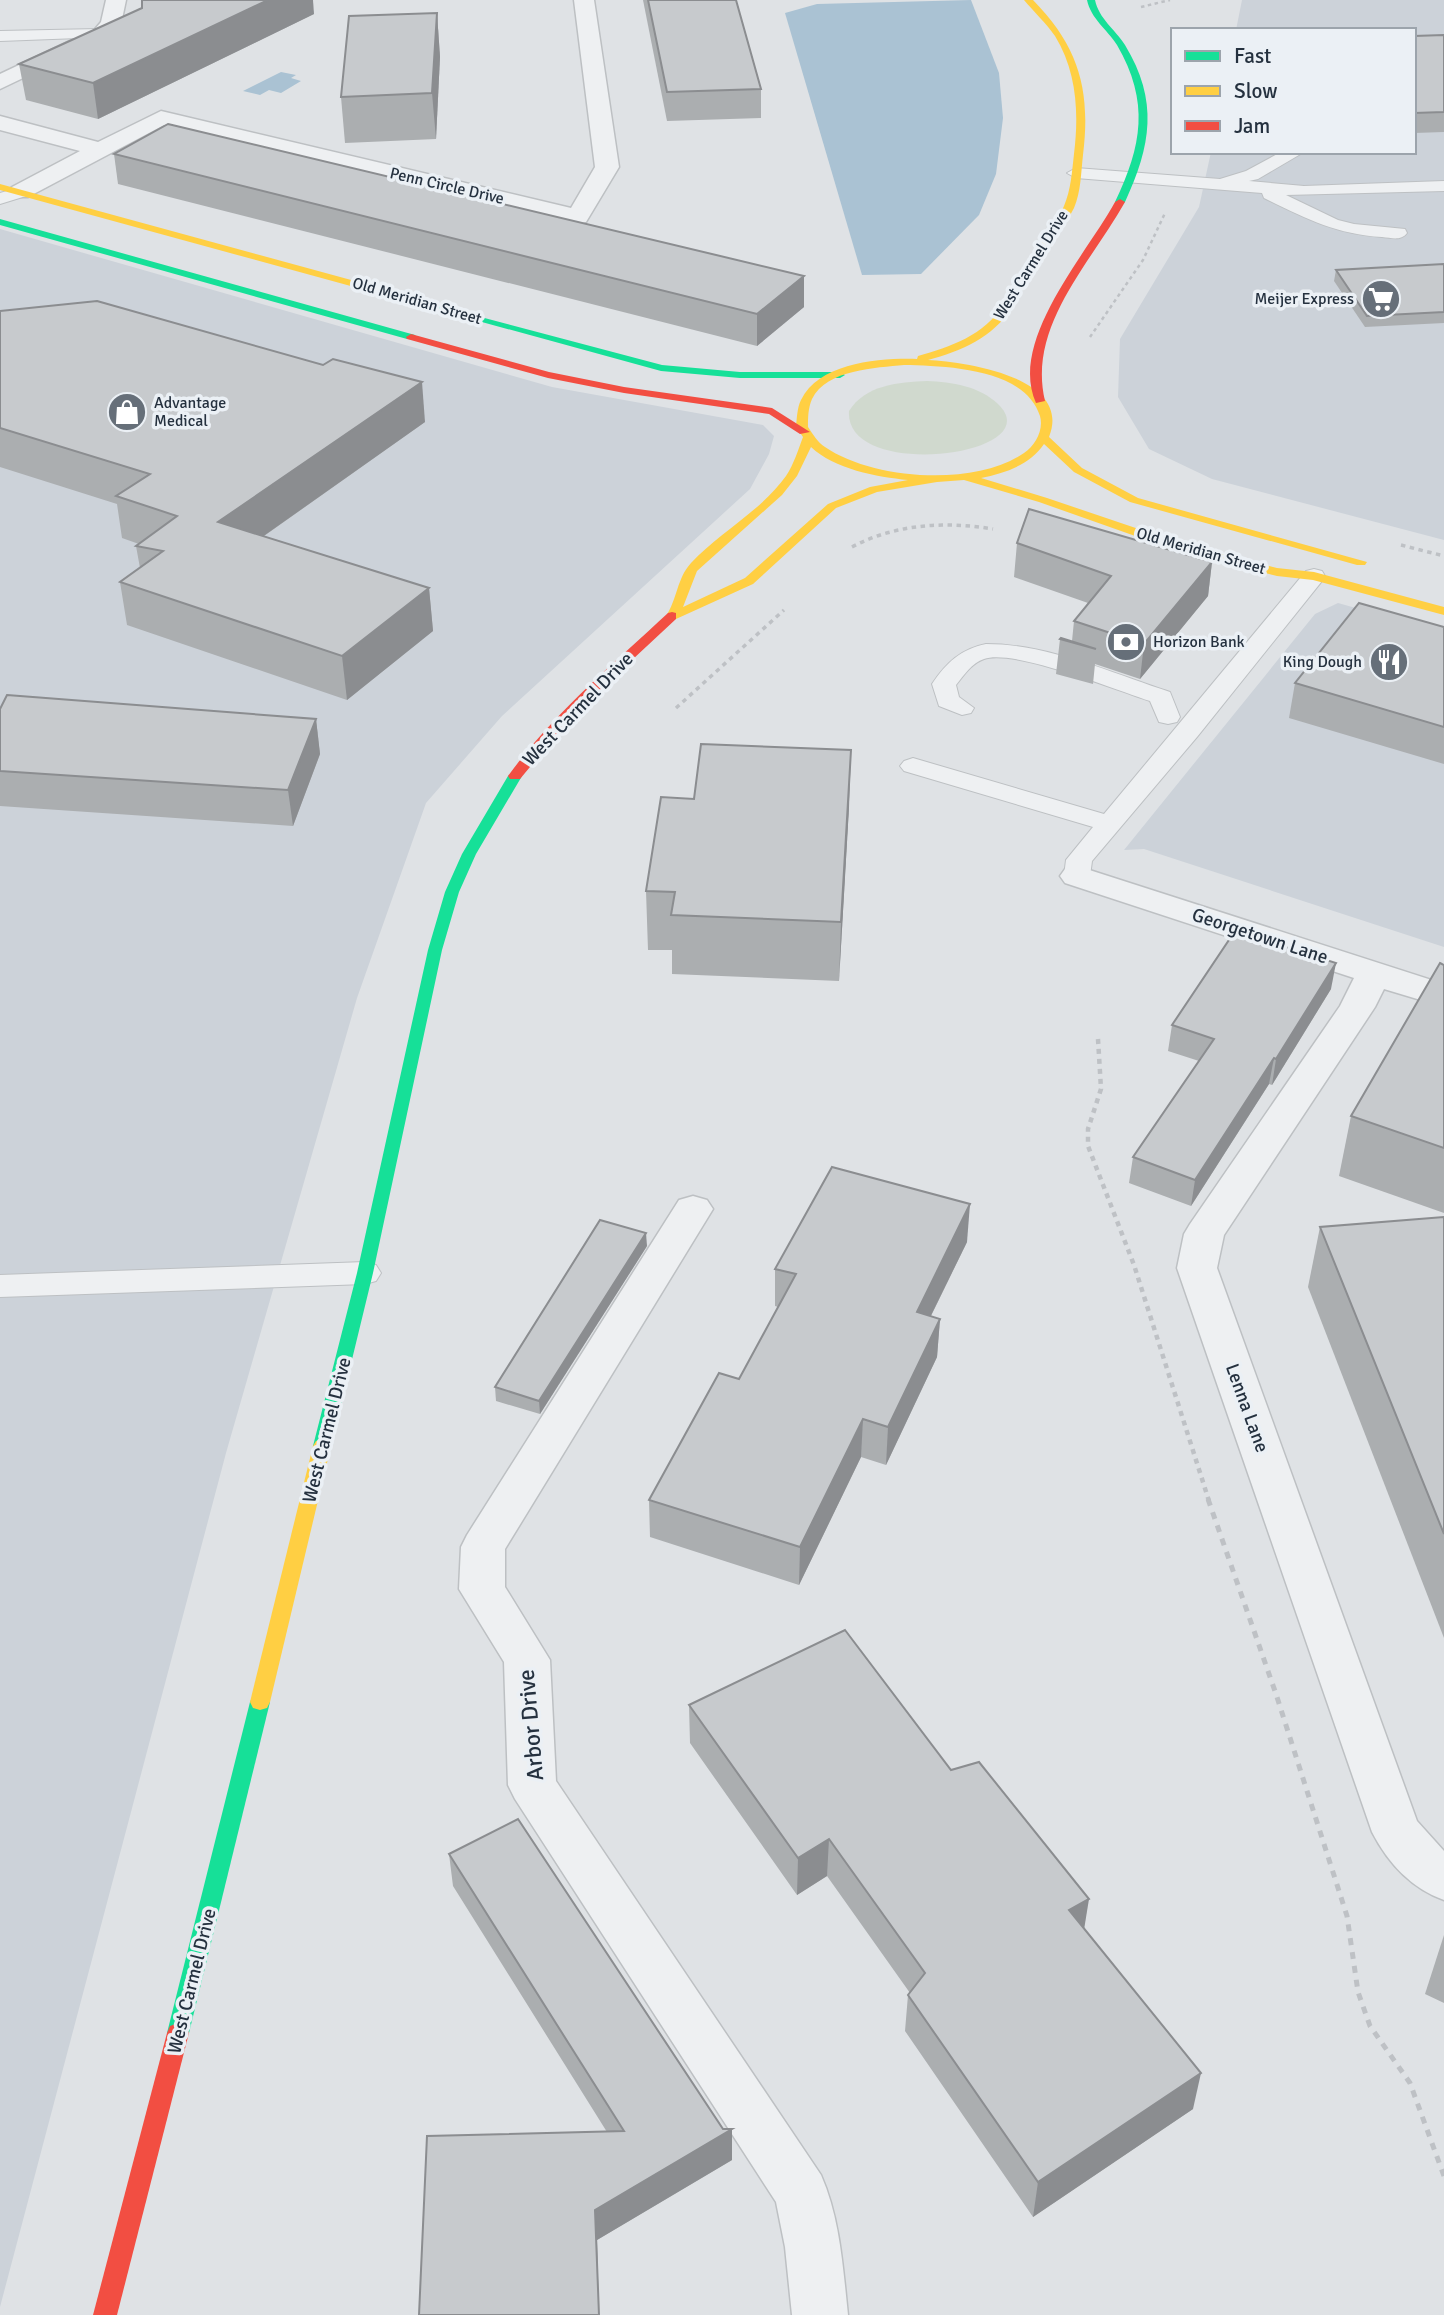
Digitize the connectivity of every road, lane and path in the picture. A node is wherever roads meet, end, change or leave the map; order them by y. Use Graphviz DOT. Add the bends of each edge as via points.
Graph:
graph roads {
  1 [pos="116,0"];
  2 [pos="584,0"];
  3 [pos="1028,0"];
  4 [pos="1091,0"];
  5 [pos="99,34"];
  6 [pos="0,37"];
  7 [pos="0,82"];
  8 [pos="0,123"];
  9 [pos="101,150"];
  10 [pos="1302,161"];
  11 [pos="1076,173"];
  12 [pos="1132,177"];
  13 [pos="1213,185"];
  14 [pos="1444,186"];
  15 [pos="1261,188"];
  16 [pos="1352,190"];
  17 [pos="7,193"];
  18 [pos="0,222"];
  19 [pos="1398,233"];
  20 [pos="904,362"];
  21 [pos="840,375"];
  22 [pos="1040,401"];
  23 [pos="806,435"];
  24 [pos="1045,439"];
  25 [pos="962,477"];
  26 [pos="934,479"];
  27 [pos="999,531"];
  28 [pos="844,555"];
  29 [pos="1379,566"];
  30 [pos="1314,576"];
  31 [pos="785,609"];
  32 [pos="1444,611"];
  33 [pos="674,614"];
  34 [pos="977,654"];
  35 [pos="1164,707"];
  36 [pos="676,708"];
  37 [pos="962,708"];
  38 [pos="1194,725"];
  39 [pos="913,766"];
  40 [pos="1109,824"];
  41 [pos="1077,876"];
  42 [pos="1374,974"];
  43 [pos="1444,996"];
  44 [pos="1098,1039"];
  45 [pos="693,1209"];
  46 [pos="365,1273"];
  47 [pos="0,1286"];
  48 [pos="1435,1872"];
  49 [pos="1444,2176"];
  50 [pos="105,2315"];
  51 [pos="820,2315"];
  1 -- 5 [label="street" via="111,24"];
  2 -- 9 [label="street, Penn Circle Drive" via="607,167 578,218 161,118"];
  3 -- 11 [label="street, West Carmel Drive" via="1060,31 1076,70 1083,117"];
  4 -- 12 [label="street" via="1092,9 1121,43 1138,87 1143,124 1140,159"];
  5 -- 6 [label="lane"];
  5 -- 7 [label="street"];
  8 -- 9 [label="street"];
  9 -- 17 [label="street, Penn Circle Drive"];
  10 -- 13 [label="lane"];
  10 -- 16 [label="lane" via="1321,182"];
  11 -- 12 [label="lane"];
  11 -- 20 [label="street, West Carmel Drive" via="1068,208 993,326 952,348"];
  12 -- 13 [label="lane"];
  12 -- 22 [label="street" via="1039,344 1035,374"];
  13 -- 15 [label="lane"];
  14 -- 16 [label="lane"];
  15 -- 16 [label="lane"];
  15 -- 19 [label="lane" via="1331,224"];
  17 -- 21 [label="street, Old Meridian Street" via="661,368 740,375"];
  18 -- 23 [label="street, Old Meridian Street" via="548,374 772,411"];
  20 -- 21 [label="street"];
  20 -- 22 [label="street" via="951,364 995,374"];
  21 -- 23 [label="street, West Carmel Drive" via="809,394 800,419"];
  22 -- 24 [label="street" via="1049,420"];
  23 -- 26 [label="street, Old Meridian Street" via="820,449 857,467"];
  23 -- 33 [label="street, West Carmel Drive" via="798,469 754,516 694,567"];
  24 -- 25 [label="street" via="1014,463"];
  24 -- 29 [label="street, Old Meridian Street" via="1078,470 1134,500"];
  25 -- 26 [label="street"];
  25 -- 30 [label="street, Old Meridian Street" via="1177,546 1277,572"];
  26 -- 33 [label="street, West Carmel Drive" via="852,495 832,506 750,581"];
  27 -- 28 [label="path" via="958,525 889,532 870,537"];
  30 -- 32 [label="street, Old Meridian Street"];
  30 -- 38 [label="lane"];
  31 -- 36 [label="path"];
  33 -- 46 [label="street, West Carmel Drive" via="528,758 469,854 435,950"];
  34 -- 35 [label="lane"];
  34 -- 35 [label="lane" via="1012,645 1056,648 1154,677"];
  34 -- 37 [label="lane" via="944,684 948,701"];
  35 -- 38 [label="lane"];
  38 -- 40 [label="lane"];
  39 -- 40 [label="lane"];
  40 -- 41 [label="lane" via="1079,860"];
  41 -- 42 [label="street, Georgetown Lane"];
  42 -- 43 [label="street, Georgetown Lane"];
  42 -- 48 [label="street, Lenna Lane" via="1357,1007 1204,1234 1198,1268 1397,1832"];
  44 -- 49 [label="path" via="1101,1089 1087,1146 1134,1265 1221,1539 1276,1694 1342,1902 1358,1992 1370,2026 1410,2083"];
  45 -- 51 [label="street, Arbor Drive" via="483,1547 482,1589 527,1660 532,1785 802,2193"];
  46 -- 47 [label="lane"];
  46 -- 50 [label="street, West Carmel Drive"];
}
